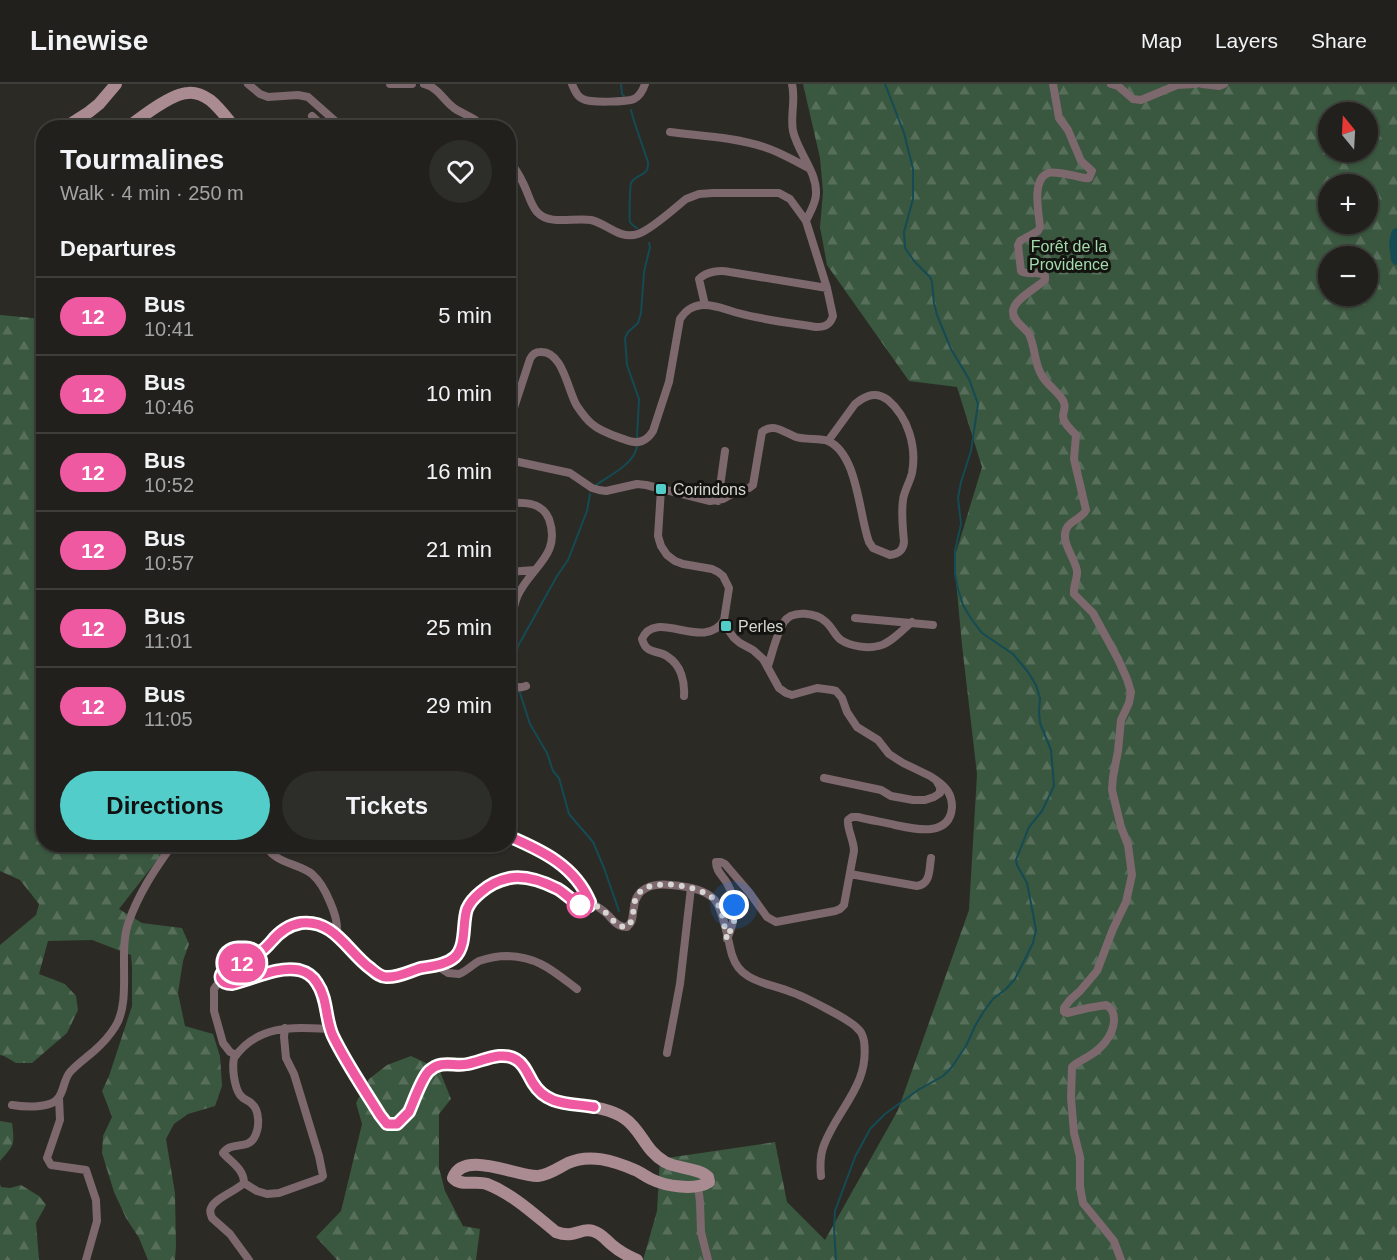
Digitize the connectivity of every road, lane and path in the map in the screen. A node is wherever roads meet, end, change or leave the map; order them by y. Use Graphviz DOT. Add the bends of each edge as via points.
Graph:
graph roads {
  1 [pos="116,84"];
  2 [pos="248,84"];
  3 [pos="390,84"];
  4 [pos="412,84"];
  5 [pos="424,84"];
  6 [pos="572,84"];
  7 [pos="645,84"];
  8 [pos="792,84"];
  9 [pos="1053,84"];
  10 [pos="1111,84"];
  11 [pos="1196,84"];
  12 [pos="1202,84"];
  13 [pos="1224,84"];
  14 [pos="312,116"];
  15 [pos="76,120"];
  16 [pos="137,120"];
  17 [pos="228,120"];
  18 [pos="317,120"];
  19 [pos="334,120"];
  20 [pos="476,120"];
  21 [pos="670,132"];
  22 [pos="810,169"];
  23 [pos="516,172"];
  24 [pos="806,220"];
  25 [pos="826,288"];
  26 [pos="705,305"];
  27 [pos="516,402"];
  28 [pos="828,441"];
  29 [pos="725,451"];
  30 [pos="516,461"];
  31 [pos="661,489"];
  32 [pos="718,501"];
  33 [pos="516,503"];
  34 [pos="535,570"];
  35 [pos="516,571"];
  36 [pos="516,599"];
  37 [pos="855,618"];
  38 [pos="724,620"];
  39 [pos="912,622"];
  40 [pos="933,625"];
  41 [pos="768,666"];
  42 [pos="526,686"];
  43 [pos="516,687"];
  44 [pos="684,696"];
  45 [pos="824,778"];
  46 [pos="936,780"];
  47 [pos="516,840"];
  48 [pos="167,852"];
  49 [pos="269,852"];
  50 [pos="931,858"];
  51 [pos="850,874"];
  52 [pos="691,888"];
  53 [pos="590,902"];
  54 [pos="337,934"];
  55 [pos="727,939"];
  56 [pos="436,965"];
  57 [pos="221,979"];
  58 [pos="578,989"];
  59 [pos="285,1028"];
  60 [pos="330,1029"];
  61 [pos="667,1053"];
  62 [pos="236,1055"];
  63 [pos="59,1098"];
  64 [pos="12,1105"];
  65 [pos="821,1176"];
  66 [pos="244,1182"];
  67 [pos="698,1186"];
  68 [pos="86,1260"];
  69 [pos="249,1260"];
  70 [pos="637,1260"];
  71 [pos="708,1260"];
  72 [pos="1121,1260"];
  1 -- 15 [label="main road" via="99,104"];
  2 -- 19 [label="street" via="268,97 298,94 308,98"];
  3 -- 4 [label="street"];
  5 -- 20 [label="street"];
  6 -- 7 [label="street" via="579,97 592,101 632,100"];
  8 -- 22 [label="street" via="794,131"];
  9 -- 72 [label="street" via="1059,118 1081,161 1092,171 1086,179 1049,173 1043,177 1036,197 1040,226 1018,245 1021,271 1043,274 1045,280 1015,305 1013,312 1029,336 1039,372 1063,399 1064,421 1076,435 1074,459 1086,510 1068,526 1065,534 1077,571 1074,594 1093,613 1131,692 1121,720 1112,790 1132,875 1126,902 1097,971 1064,1008 1067,1013 1106,1005 1113,1012 1114,1023 1107,1040 1072,1066 1071,1098 1083,1203 1114,1241"];
  10 -- 11 [label="street" via="1141,100 1177,85"];
  12 -- 13 [label="street"];
  14 -- 18 [label="street"];
  16 -- 17 [label="main road" via="174,97 188,93 210,100"];
  21 -- 22 [label="street" via="762,146"];
  22 -- 24 [label="street" via="816,194"];
  23 -- 24 [label="street" via="542,216 592,221 627,236 641,233 686,199 706,194 779,193 790,199"];
  24 -- 25 [label="street"];
  25 -- 26 [label="street" via="718,271 699,279"];
  25 -- 26 [label="street" via="833,316 823,327"];
  26 -- 27 [label="street" via="685,312 680,320 669,382 653,431 644,441 631,443 592,424 577,406 559,363 542,351 530,359"];
  28 -- 28 [label="street" via="855,404 872,394 890,402 904,419 913,466 903,497 904,542 900,552 890,555 868,542 849,466 842,452"];
  28 -- 32 [label="street" via="796,437 774,427 765,429 753,485"];
  29 -- 32 [label="street"];
  30 -- 31 [label="street" via="570,473 599,490 637,484"];
  31 -- 32 [label="street"];
  31 -- 38 [label="street" via="661,546 675,561 712,569 723,576 729,588"];
  33 -- 34 [label="street" via="543,509 552,529 552,543"];
  34 -- 35 [label="street"];
  34 -- 36 [label="street"];
  37 -- 39 [label="street"];
  38 -- 41 [label="street" via="734,638"];
  38 -- 44 [label="street" via="712,631 696,633 662,627 644,635 645,648 668,656 677,666"];
  39 -- 40 [label="street"];
  39 -- 41 [label="street" via="886,644 872,647 841,640 827,622 815,615 793,615 783,622"];
  41 -- 46 [label="street" via="779,688 786,693 817,688 836,691 857,727 878,740 903,764"];
  42 -- 43 [label="street"];
  45 -- 46 [label="street" via="913,800 937,796 940,787"];
  46 -- 51 [label="street" via="952,801 952,810 942,826 919,830 858,817 848,820 854,850"];
  47 -- 53 [label="main road" via="566,868"];
  48 -- 63 [label="street" via="137,902 128,926 123,951 122,1011 116,1026 70,1072"];
  49 -- 54 [label="street" via="302,868 320,883 334,912"];
  50 -- 51 [label="street" via="927,880 917,886"];
  51 -- 55 [label="street" via="840,909 776,922 766,917 725,864 716,862 735,910"];
  52 -- 53 [label="street" via="669,884 644,888 635,899 633,919 627,927 616,924"];
  52 -- 55 [label="street" via="715,900"];
  52 -- 61 [label="street"];
  53 -- 56 [label="main road" via="583,906 557,889 528,878 508,878 488,886 467,909 458,953 446,963"];
  54 -- 56 [label="main road" via="380,976 397,976"];
  54 -- 57 [label="main road" via="320,925 294,924 275,936 263,951 225,970"];
  55 -- 65 [label="street" via="737,966 746,975 802,997 851,1023 864,1038 861,1077 823,1146"];
  56 -- 58 [label="street" via="448,973 459,974 488,958 519,957 543,965"];
  57 -- 60 [label="main road" via="232,984 286,970 309,974 321,991"];
  57 -- 62 [label="street" via="214,989 214,1011 223,1043"];
  59 -- 60 [label="street"];
  59 -- 62 [label="street" via="252,1040"];
  59 -- 66 [label="street" via="286,1058 323,1176 267,1194"];
  60 -- 67 [label="main road" via="387,1124 397,1124 405,1117 426,1074 435,1067 511,1057 517,1059 542,1094 551,1100 594,1107 623,1117 661,1160 706,1174 709,1182"];
  62 -- 66 [label="street" via="232,1065 238,1090 257,1111 257,1132 249,1144 230,1147 223,1153 244,1176"];
  63 -- 64 [label="street" via="38,1106"];
  63 -- 68 [label="street" via="60,1120 47,1158 51,1165 86,1170 96,1200 97,1221"];
  66 -- 69 [label="street" via="211,1206 210,1214"];
  67 -- 70 [label="main road" via="658,1182 637,1170 596,1158 580,1159 539,1176 484,1165 462,1168 453,1175 456,1182 483,1183 499,1190 556,1232 569,1236 588,1230 599,1233"];
  67 -- 71 [label="street" via="701,1232"];
}
